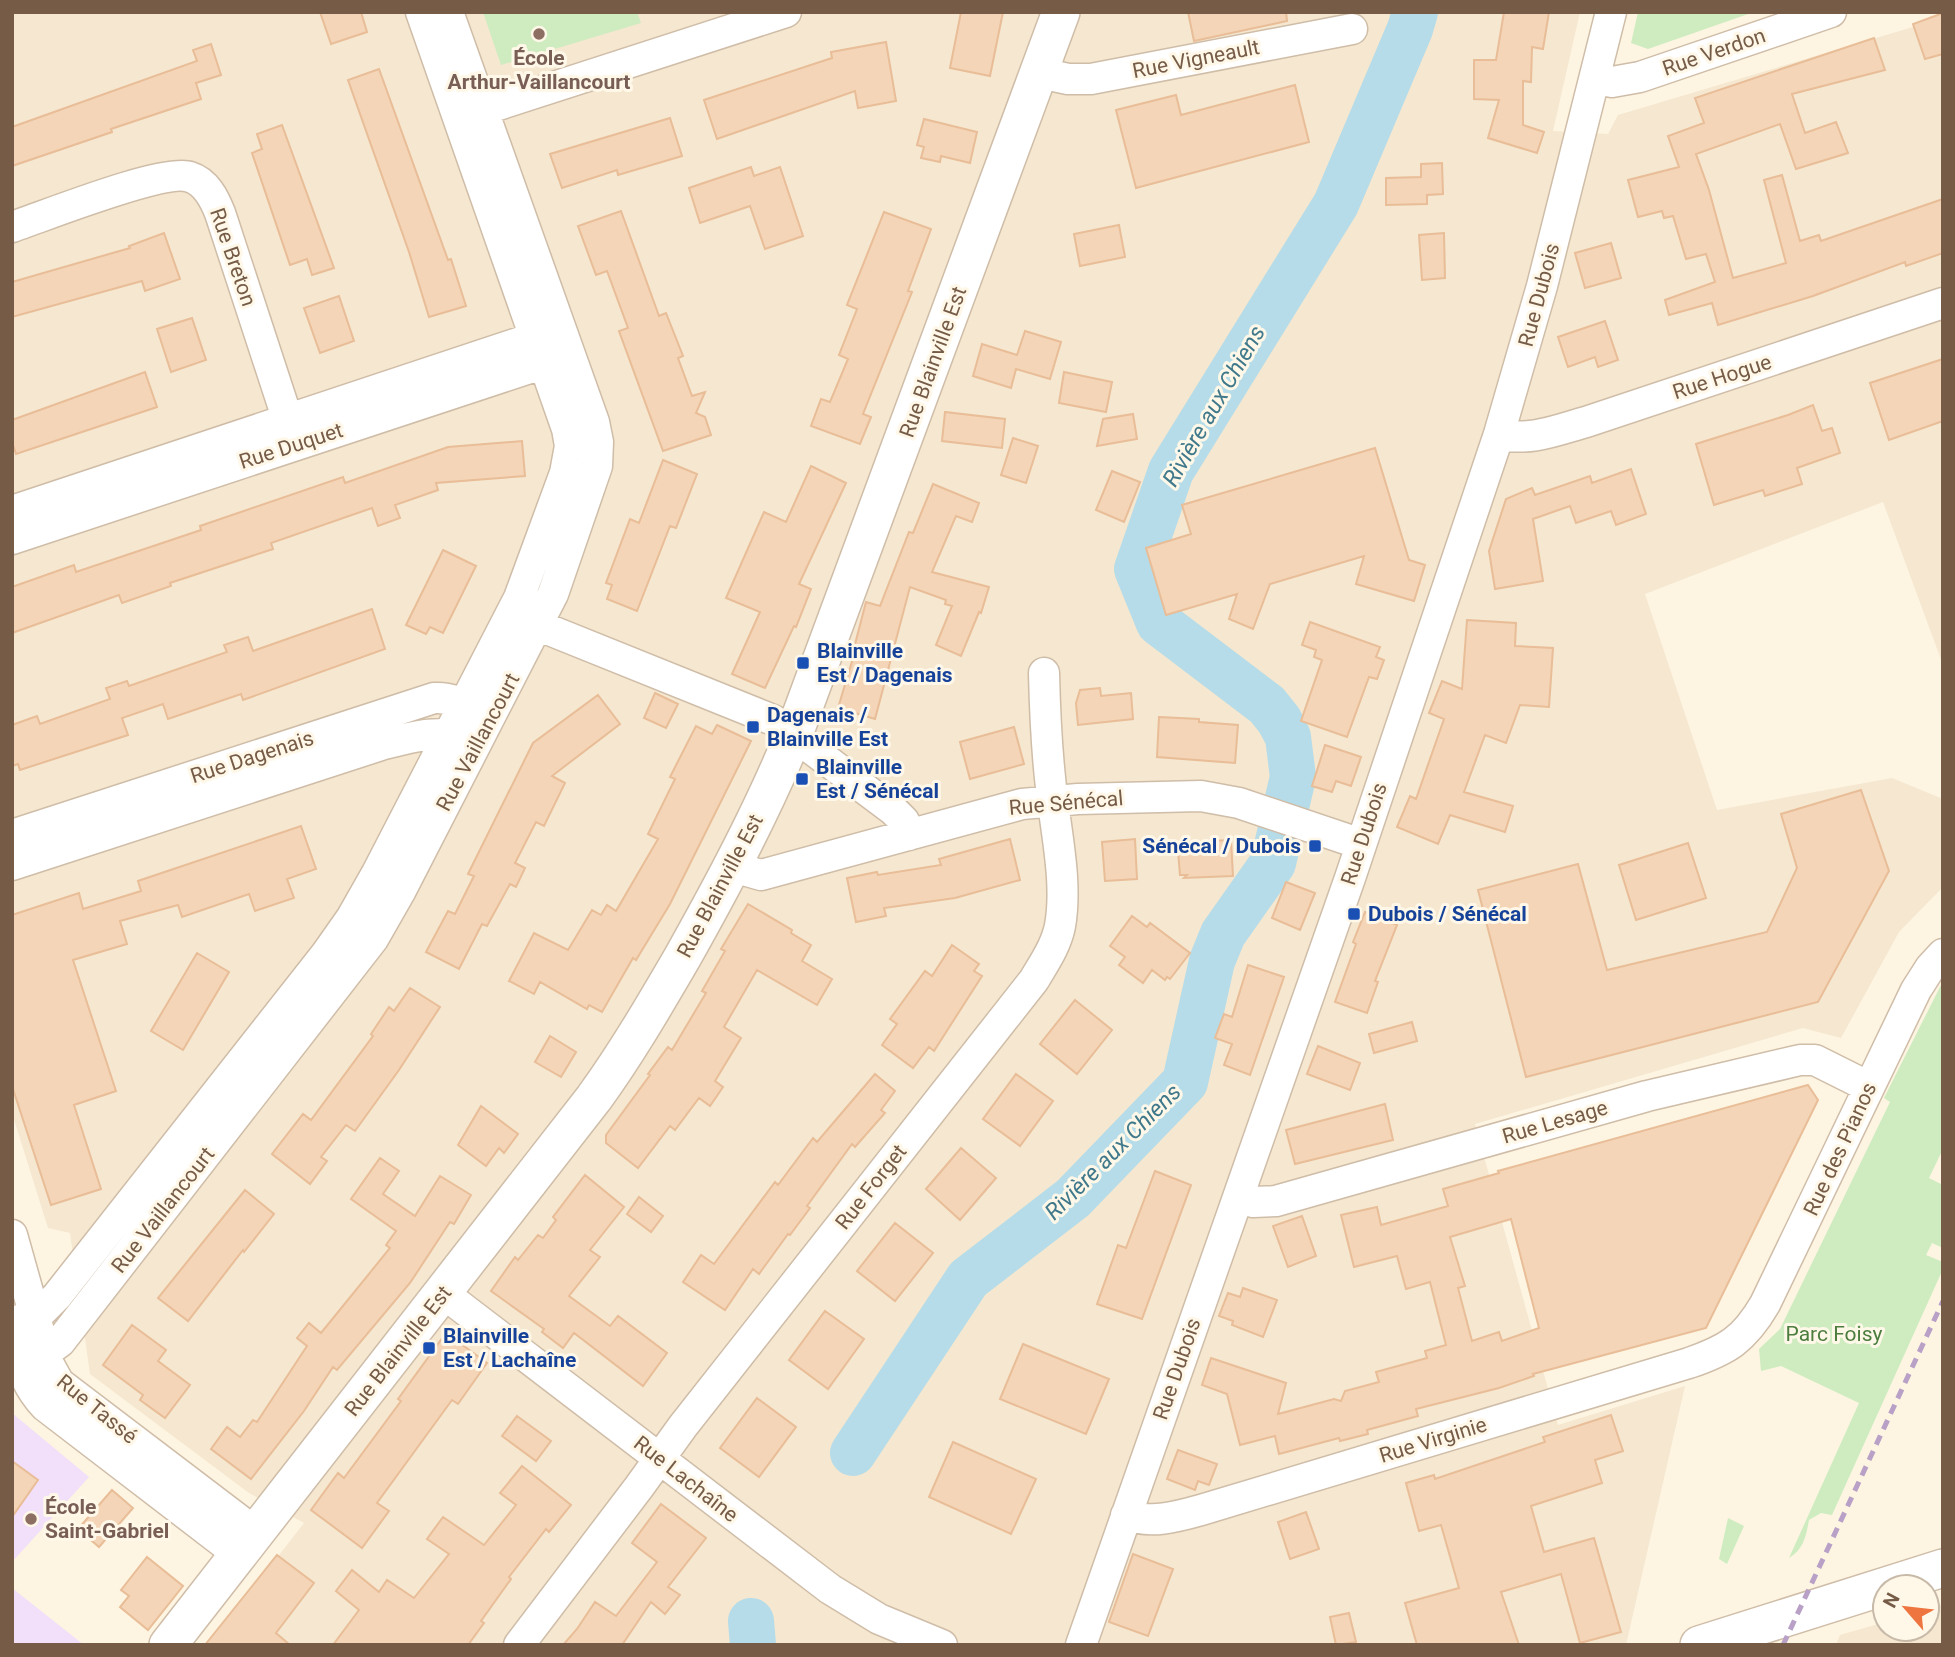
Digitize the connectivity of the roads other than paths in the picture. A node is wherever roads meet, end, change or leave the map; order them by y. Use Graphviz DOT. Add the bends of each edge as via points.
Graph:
graph roads {
  1 [pos="421,12"];
  2 [pos="448,12"];
  3 [pos="786,12"];
  4 [pos="1061,12"];
  5 [pos="1611,12"];
  6 [pos="1831,12"];
  7 [pos="1352,29"];
  8 [pos="1040,72"];
  9 [pos="1595,79"];
  10 [pos="471,114"];
  11 [pos="12,226"];
  12 [pos="1943,303"];
  13 [pos="552,346"];
  14 [pos="292,432"];
  15 [pos="1499,433"];
  16 [pos="12,511"];
  17 [pos="12,539"];
  18 [pos="510,614"];
  19 [pos="538,627"];
  20 [pos="1044,673"];
  21 [pos="464,704"];
  22 [pos="484,731"];
  23 [pos="448,734"];
  24 [pos="794,734"];
  25 [pos="1052,800"];
  26 [pos="12,835"];
  27 [pos="909,835"];
  28 [pos="1361,844"];
  29 [pos="12,865"];
  30 [pos="733,867"];
  31 [pos="1943,954"];
  32 [pos="1869,1087"];
  33 [pos="1238,1198"];
  34 [pos="12,1235"];
  35 [pos="443,1293"];
  36 [pos="24,1319"];
  37 [pos="1736,1342"];
  38 [pos="26,1351"];
  39 [pos="659,1458"];
  40 [pos="1126,1515"];
  41 [pos="247,1543"];
  42 [pos="1943,1568"];
  43 [pos="168,1645"];
  44 [pos="519,1645"];
  45 [pos="942,1645"];
  46 [pos="1081,1645"];
  47 [pos="1699,1645"];
  1 -- 10 [label="street, Rue Vaillancourt"];
  2 -- 10 [label="street, Rue Vaillancourt"];
  3 -- 10 [label="street"];
  4 -- 8 [label="street, Rue Blainville Est"];
  5 -- 9 [label="street, Rue Dubois"];
  6 -- 9 [label="street, Rue Verdon" via="1640,77 1612,82"];
  7 -- 8 [label="street, Rue Vigneault" via="1091,79"];
  8 -- 24 [label="street, Rue Blainville Est"];
  9 -- 15 [label="street, Rue Dubois"];
  10 -- 13 [label="street, Rue Vaillancourt"];
  11 -- 14 [label="street, Rue Breton" via="156,178 179,175 195,179 210,192 220,213"];
  12 -- 15 [label="street, Rue Hogue" via="1586,422 1531,437"];
  13 -- 14 [label="street, Rue Duquet"];
  13 -- 18 [label="street, Rue Vaillancourt" via="569,460 530,572"];
  13 -- 19 [label="street, Rue Vaillancourt" via="594,422 598,454 593,480"];
  14 -- 16 [label="street, Rue Duquet"];
  14 -- 17 [label="street, Rue Duquet"];
  15 -- 28 [label="street, Rue Dubois"];
  18 -- 19 [label="street"];
  18 -- 21 [label="street, Rue Vaillancourt"];
  19 -- 22 [label="street, Rue Vaillancourt"];
  19 -- 24 [label="street" via="773,720"];
  20 -- 25 [label="street, Rue Forget"];
  21 -- 22 [label="street, Rue Dagenais"];
  21 -- 23 [label="street, Rue Vaillancourt"];
  21 -- 26 [label="street, Rue Dagenais" via="446,697 426,700"];
  22 -- 23 [label="street, Rue Dagenais"];
  22 -- 38 [label="street, Rue Vaillancourt" via="365,950 67,1334"];
  23 -- 29 [label="street, Rue Dagenais" via="425,734 381,745"];
  23 -- 36 [label="street, Rue Vaillancourt" via="377,873 339,936 57,1296"];
  24 -- 27 [label="street" via="893,810"];
  24 -- 30 [label="street, Rue Blainville Est"];
  25 -- 27 [label="street, Rue Sénécal" via="1007,807"];
  25 -- 28 [label="street, Rue Sénécal" via="1202,796 1268,812"];
  25 -- 39 [label="street, Rue Forget" via="1062,902 1057,937 1044,964"];
  27 -- 30 [label="street, Rue Sénécal" via="761,875"];
  28 -- 33 [label="street, Rue Dubois"];
  30 -- 35 [label="street, Rue Blainville Est" via="612,1073"];
  31 -- 32 [label="street, Rue des Pianos" via="1916,990"];
  32 -- 33 [label="street, Rue Lesage" via="1815,1060 1800,1060 1647,1096 1276,1201"];
  32 -- 37 [label="street, Rue des Pianos" via="1765,1304"];
  33 -- 40 [label="street, Rue Dubois"];
  34 -- 36 [label="street, Rue Tassé"];
  35 -- 39 [label="street, Rue Lachaîne"];
  35 -- 41 [label="street, Rue Blainville Est"];
  36 -- 38 [label="street, Rue Tassé"];
  37 -- 40 [label="street, Rue Virginie" via="1689,1363 1201,1510 1166,1519"];
  38 -- 41 [label="street, Rue Tassé"];
  39 -- 44 [label="street, Rue Forget"];
  39 -- 45 [label="street, Rue Lachaîne" via="838,1595 897,1628"];
  40 -- 46 [label="street, Rue Dubois"];
  41 -- 43 [label="street, Rue Blainville Est"];
  42 -- 47 [label="street"];
}
